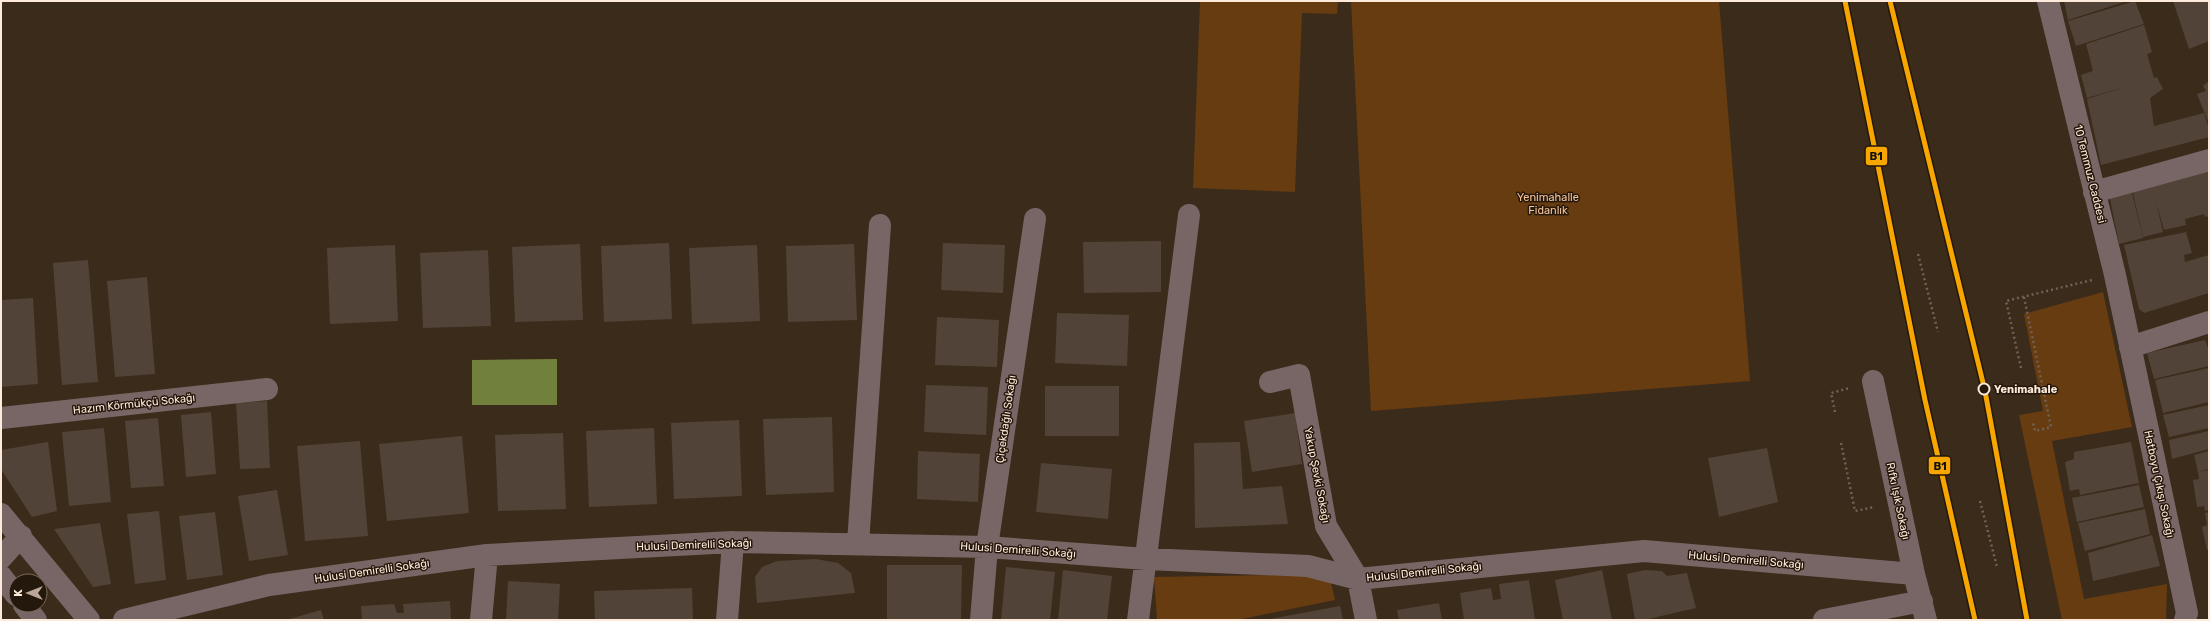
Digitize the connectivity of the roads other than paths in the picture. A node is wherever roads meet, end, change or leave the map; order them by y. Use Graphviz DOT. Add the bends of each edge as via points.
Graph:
graph roads {
  1 [pos="2048,1"];
  2 [pos="2209,160"];
  3 [pos="2094,192"];
  4 [pos="1189,215"];
  5 [pos="1035,219"];
  6 [pos="880,225"];
  7 [pos="2209,322"];
  8 [pos="2130,347"];
  9 [pos="1873,381"];
  10 [pos="1270,382"];
  11 [pos="267,389"];
  12 [pos="1,418"];
  13 [pos="1,514"];
  14 [pos="21,536"];
  15 [pos="733,542"];
  16 [pos="858,543"];
  17 [pos="987,547"];
  18 [pos="487,554"];
  19 [pos="1,558"];
  20 [pos="1146,560"];
  21 [pos="1914,574"];
  22 [pos="1,576"];
  23 [pos="1358,579"];
  24 [pos="8,584"];
  25 [pos="1924,610"];
  26 [pos="89,620"];
  27 [pos="124,620"];
  28 [pos="481,620"];
  29 [pos="726,620"];
  30 [pos="982,620"];
  31 [pos="1138,620"];
  32 [pos="1366,620"];
  33 [pos="1824,620"];
  34 [pos="2185,620"];
  1 -- 3 [label="street, 10 Temmuz Caddesi"];
  2 -- 3 [label="street"];
  3 -- 8 [label="street, 10 Temmuz Caddesi"];
  4 -- 20 [label="street"];
  5 -- 17 [label="street, Çiçekdağlı Sokağı"];
  6 -- 16 [label="street"];
  7 -- 8 [label="street"];
  8 -- 34 [label="street, Hatboyu Çıkışı Sokağı" via="2187,613"];
  9 -- 21 [label="street, Rıfkı Işık Sokağı"];
  10 -- 23 [label="street, Yakup Şevki Sokağı" via="1299,376 1326,526"];
  11 -- 12 [label="street, Hazım Körmükçü Sokağı"];
  13 -- 14 [label="street"];
  14 -- 19 [label="street"];
  14 -- 26 [label="street"];
  15 -- 16 [label="street, Hulusi Demirelli Sokağı"];
  15 -- 18 [label="street, Hulusi Demirelli Sokağı"];
  15 -- 29 [label="street"];
  16 -- 17 [label="street, Hulusi Demirelli Sokağı"];
  17 -- 20 [label="street, Hulusi Demirelli Sokağı"];
  17 -- 30 [label="street, Çiçekdağlı Sokağı"];
  18 -- 27 [label="street, Hulusi Demirelli Sokağı" via="269,585"];
  18 -- 28 [label="street"];
  20 -- 23 [label="street, Hulusi Demirelli Sokağı" via="1308,566"];
  20 -- 31 [label="street"];
  21 -- 23 [label="street, Hulusi Demirelli Sokağı" via="1644,551"];
  21 -- 25 [label="street, Rıfkı Işık Sokağı"];
  22 -- 24 [label="street"];
  23 -- 32 [label="street, Yakup Şevki Sokağı"];
  25 -- 33 [label="street"];
}
